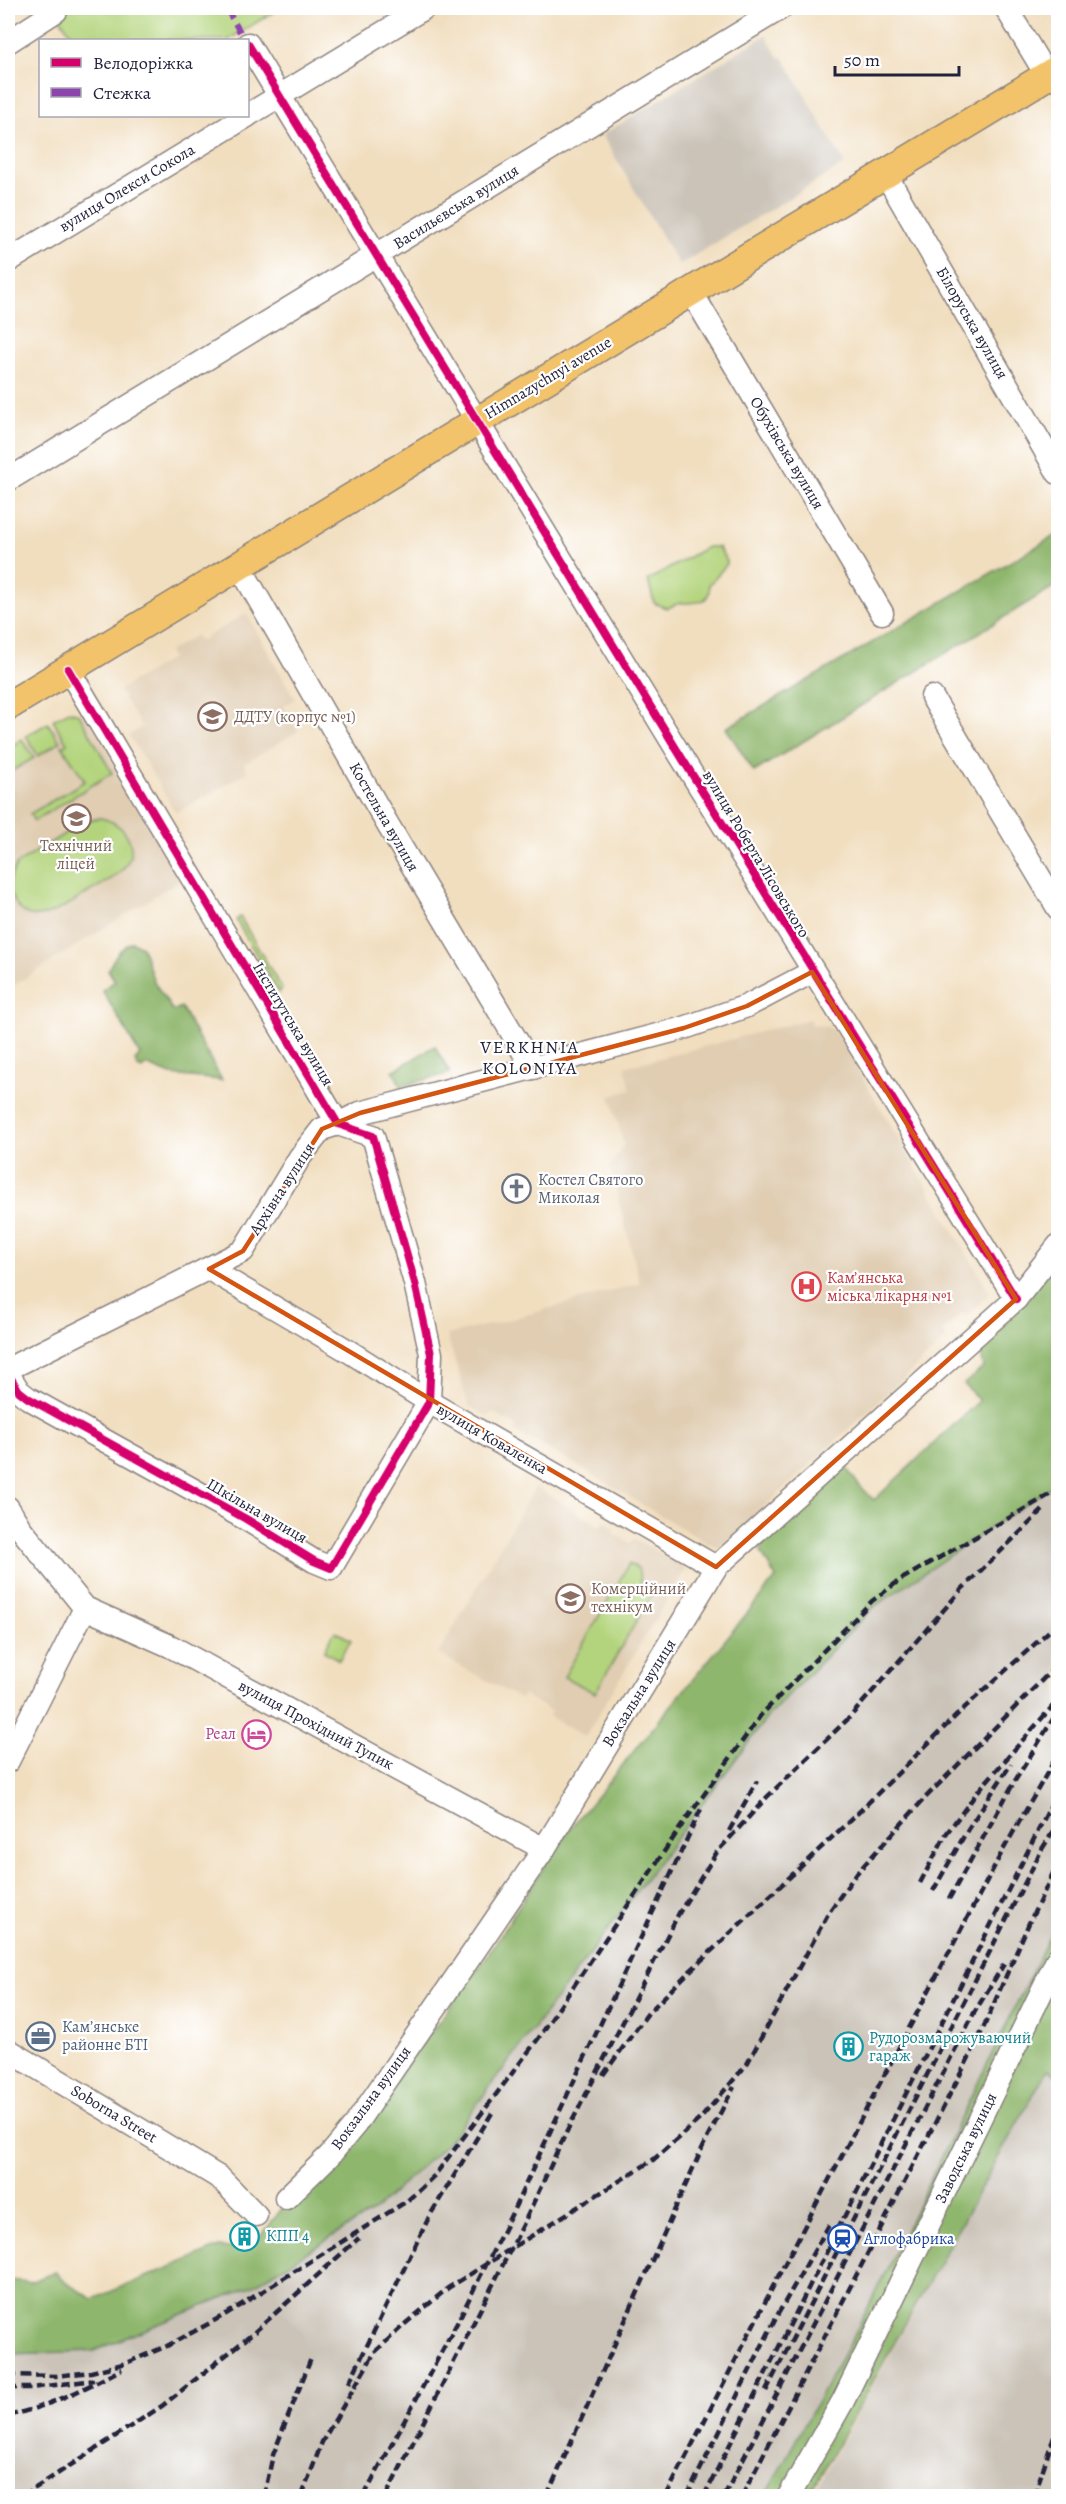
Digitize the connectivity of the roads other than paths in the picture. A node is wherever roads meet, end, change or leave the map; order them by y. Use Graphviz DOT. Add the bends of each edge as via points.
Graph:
graph roads {
  1 [pos="424,8"];
  2 [pos="781,8"];
  3 [pos="1006,8"];
  4 [pos="56,11"];
  5 [pos="8,42"];
  6 [pos="249,47"];
  7 [pos="1053,72"];
  8 [pos="279,96"];
  9 [pos="249,114"];
  10 [pos="244,117"];
  11 [pos="885,173"];
  12 [pos="376,256"];
  13 [pos="8,261"];
  14 [pos="692,293"];
  15 [pos="478,420"];
  16 [pos="1059,473"];
  17 [pos="8,480"];
  18 [pos="239,565"];
  19 [pos="882,613"];
  20 [pos="68,669"];
  21 [pos="932,696"];
  22 [pos="8,706"];
  23 [pos="1059,908"];
  24 [pos="813,972"];
  25 [pos="533,1068"];
  26 [pos="338,1124"];
  27 [pos="1059,1246"];
  28 [pos="209,1269"];
  29 [pos="1016,1299"];
  30 [pos="8,1369"];
  31 [pos="8,1374"];
  32 [pos="429,1402"];
  33 [pos="8,1508"];
  34 [pos="716,1567"];
  35 [pos="85,1608"];
  36 [pos="8,1761"];
  37 [pos="544,1849"];
  38 [pos="1059,1958"];
  39 [pos="8,2050"];
  40 [pos="286,2198"];
  41 [pos="255,2215"];
  42 [pos="789,2496"];
  1 -- 8 [label="street, вулиця Олекси Сокола"];
  2 -- 12 [label="street, Васильєвська вулиця"];
  3 -- 7 [label="street"];
  4 -- 5 [label="street"];
  6 -- 8 [label="street, вулиця Роберта Лісовського"];
  7 -- 11 [label="main road, Himnazychnyi avenue"];
  8 -- 9 [label="street, вулиця Олекси Сокола"];
  8 -- 12 [label="street, вулиця Роберта Лісовського"];
  10 -- 13 [label="street, вулиця Олекси Сокола"];
  11 -- 14 [label="main road, Himnazychnyi avenue"];
  11 -- 16 [label="street, Білоруська вулиця"];
  12 -- 15 [label="street, вулиця Роберта Лісовського"];
  12 -- 17 [label="street, Васильєвська вулиця"];
  14 -- 15 [label="main road, Himnazychnyi avenue"];
  14 -- 19 [label="street, Обухівська вулиця"];
  15 -- 18 [label="main road, Himnazychnyi avenue"];
  15 -- 24 [label="street, вулиця Роберта Лісовського"];
  18 -- 20 [label="main road, Himnazychnyi avenue"];
  18 -- 25 [label="street, Костельна вулиця"];
  20 -- 22 [label="main road, Himnazychnyi avenue"];
  20 -- 26 [label="street, Інститутська вулиця"];
  21 -- 23 [label="street"];
  24 -- 25 [label="street, Архівна вулиця" via="747,1006 684,1028"];
  24 -- 29 [label="street, вулиця Роберта Лісовського"];
  25 -- 26 [label="street, Архівна вулиця" via="360,1113"];
  26 -- 28 [label="street, Архівна вулиця" via="322,1129 300,1157 243,1251"];
  26 -- 32 [label="street" via="374,1136 431,1354"];
  27 -- 29 [label="street, Вокзальна вулиця"];
  28 -- 30 [label="street, Архівна вулиця"];
  28 -- 32 [label="street, вулиця Коваленка"];
  29 -- 34 [label="street, Вокзальна вулиця"];
  31 -- 32 [label="street, Шкільна вулиця" via="28,1398 331,1568"];
  32 -- 34 [label="street, вулиця Коваленка"];
  33 -- 35 [label="street"];
  34 -- 37 [label="street, Вокзальна вулиця"];
  35 -- 36 [label="street"];
  35 -- 37 [label="street, вулиця Прохідний Тупик" via="170,1646"];
  37 -- 40 [label="street, Вокзальна вулиця" via="355,2125"];
  38 -- 42 [label="street, Заводська вулиця" via="843,2401"];
  39 -- 41 [label="street, Soborna Street" via="220,2178"];
}
